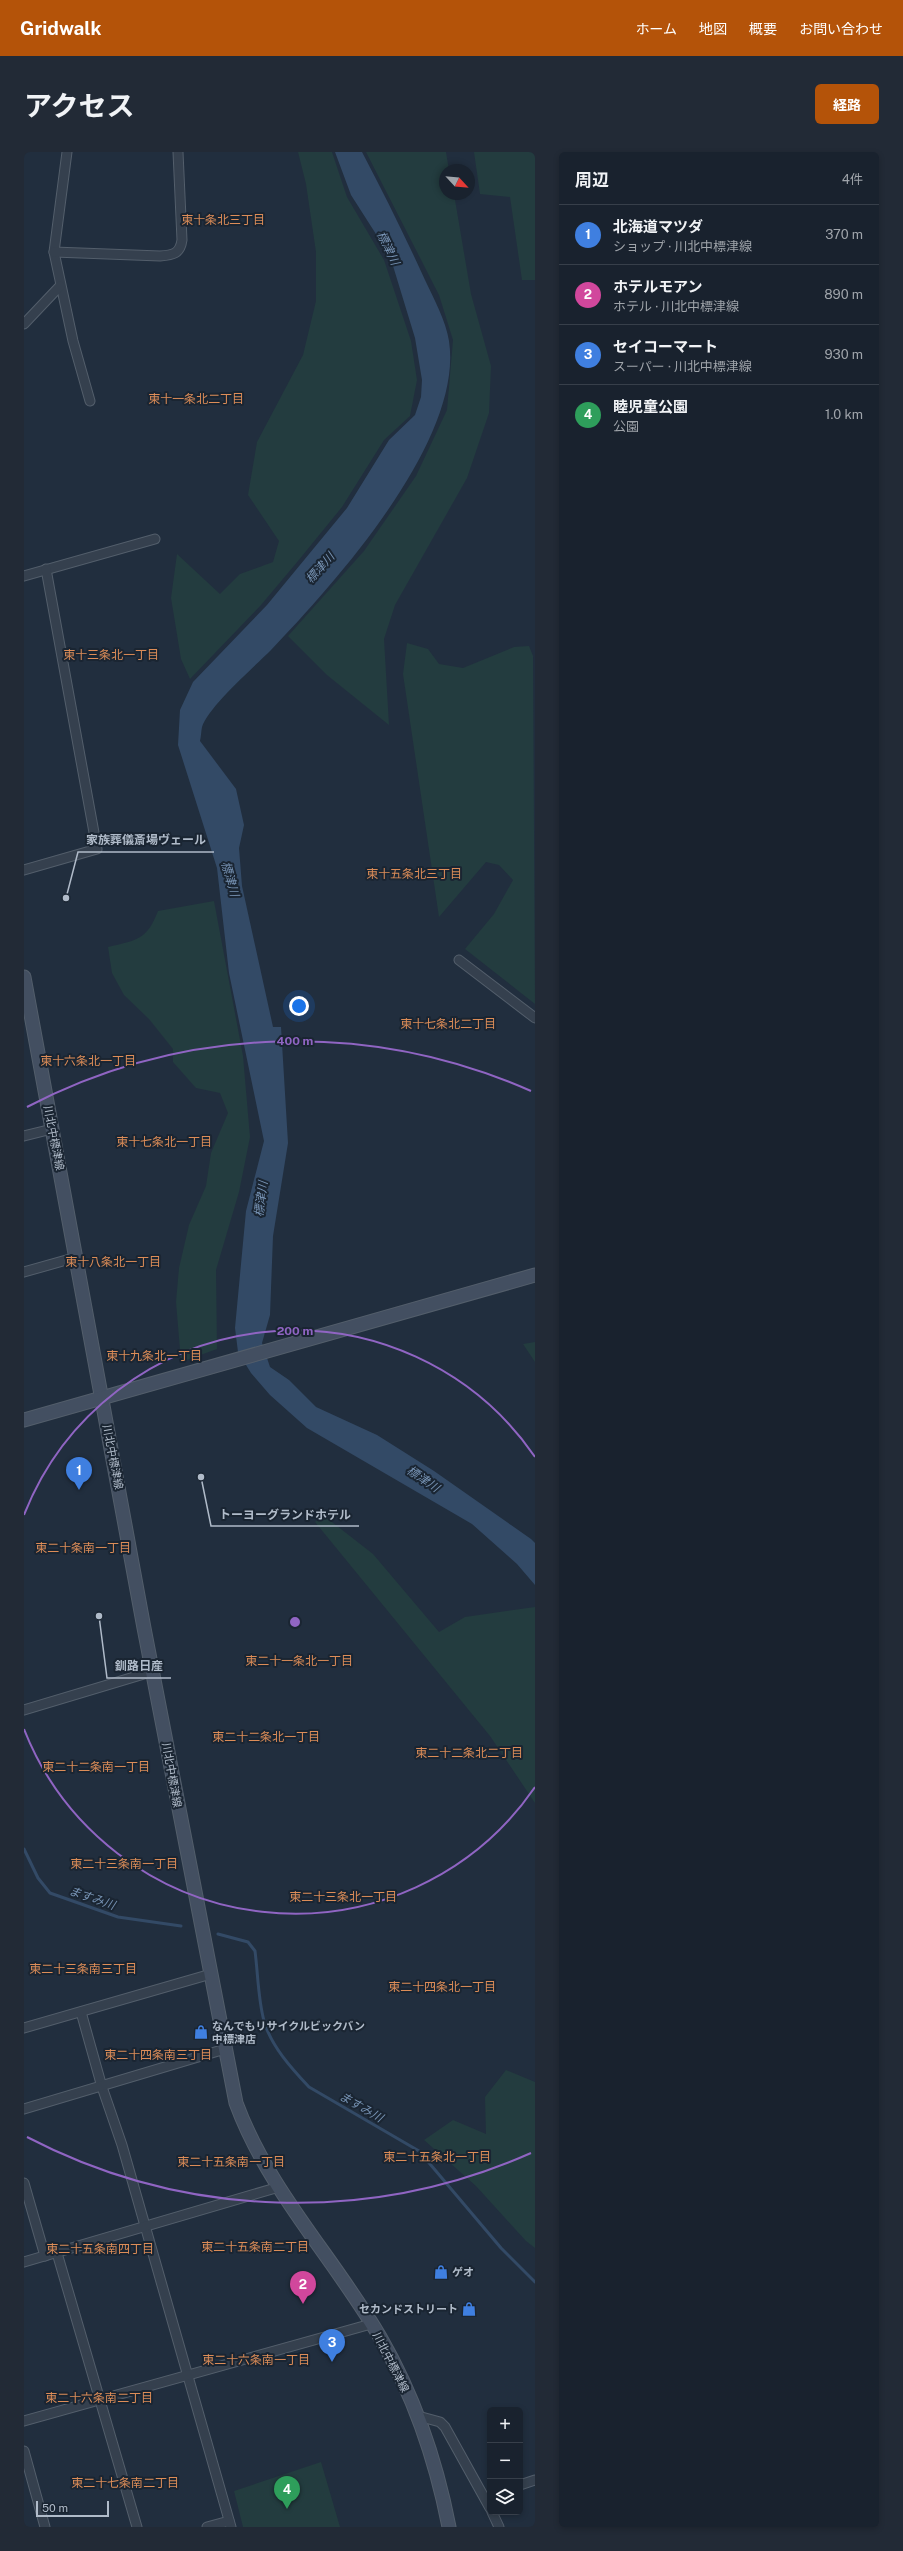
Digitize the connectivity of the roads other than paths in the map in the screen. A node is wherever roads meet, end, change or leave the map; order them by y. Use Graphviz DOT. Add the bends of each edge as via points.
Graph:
graph roads {
  1 [pos="67,152"];
  2 [pos="178,152"];
  3 [pos="54,252"];
  4 [pos="60,286"];
  5 [pos="24,324"];
  6 [pos="90,401"];
  7 [pos="155,539"];
  8 [pos="46,569"];
  9 [pos="24,576"];
  10 [pos="24,870"];
  11 [pos="459,960"];
  12 [pos="24,977"];
  13 [pos="26,1000"];
  14 [pos="535,1018"];
  15 [pos="52,1129"];
  16 [pos="24,1136"];
  17 [pos="77,1257"];
  18 [pos="24,1272"];
  19 [pos="535,1275"];
  20 [pos="102,1398"];
  21 [pos="24,1420"];
  22 [pos="154,1671"];
  23 [pos="24,1710"];
  24 [pos="211,1974"];
  25 [pos="81,2012"];
  26 [pos="24,2028"];
  27 [pos="225,2049"];
  28 [pos="102,2087"];
  29 [pos="24,2109"];
  30 [pos="24,2183"];
  31 [pos="279,2187"];
  32 [pos="144,2227"];
  33 [pos="57,2253"];
  34 [pos="45,2256"];
  35 [pos="24,2262"];
  36 [pos="371,2324"];
  37 [pos="188,2376"];
  38 [pos="100,2400"];
  39 [pos="418,2416"];
  40 [pos="24,2421"];
  41 [pos="24,2450"];
  42 [pos="535,2480"];
  43 [pos="523,2484"];
  44 [pos="487,2495"];
  45 [pos="494,2515"];
  46 [pos="230,2524"];
  47 [pos="44,2527"];
  48 [pos="137,2527"];
  49 [pos="207,2527"];
  50 [pos="449,2527"];
  51 [pos="500,2527"];
  1 -- 3 [label="street"];
  2 -- 3 [label="street" via="182,240 181,248 176,253 160,256"];
  3 -- 4 [label="street"];
  4 -- 5 [label="street"];
  4 -- 6 [label="street"];
  7 -- 8 [label="street"];
  8 -- 9 [label="street"];
  8 -- 10 [label="street" via="97,849"];
  11 -- 14 [label="street"];
  12 -- 13 [label="main road, 川北中標津線"];
  13 -- 15 [label="main road, 川北中標津線"];
  15 -- 16 [label="street"];
  15 -- 17 [label="main road, 川北中標津線"];
  17 -- 18 [label="street"];
  17 -- 20 [label="main road, 川北中標津線"];
  19 -- 20 [label="main road"];
  20 -- 21 [label="main road"];
  20 -- 22 [label="main road, 川北中標津線"];
  22 -- 23 [label="street"];
  22 -- 24 [label="main road, 川北中標津線"];
  24 -- 25 [label="street"];
  24 -- 27 [label="main road, 川北中標津線"];
  25 -- 26 [label="street"];
  25 -- 28 [label="street"];
  27 -- 28 [label="street"];
  27 -- 31 [label="main road, 川北中標津線" via="236,2103 244,2125"];
  28 -- 29 [label="street"];
  28 -- 32 [label="street" via="122,2145"];
  30 -- 34 [label="street"];
  31 -- 32 [label="street"];
  31 -- 36 [label="main road, 川北中標津線"];
  32 -- 33 [label="street"];
  32 -- 37 [label="street"];
  33 -- 34 [label="street"];
  33 -- 38 [label="street"];
  34 -- 35 [label="street"];
  36 -- 37 [label="street"];
  36 -- 39 [label="main road, 川北中標津線" via="380,2337"];
  37 -- 38 [label="street"];
  37 -- 46 [label="street"];
  38 -- 40 [label="street"];
  38 -- 48 [label="street"];
  39 -- 44 [label="street" via="440,2422"];
  39 -- 50 [label="main road, 川北中標津線" via="440,2484"];
  41 -- 47 [label="street"];
  42 -- 43 [label="street"];
  45 -- 51 [label="street"];
  46 -- 49 [label="street"];
}
